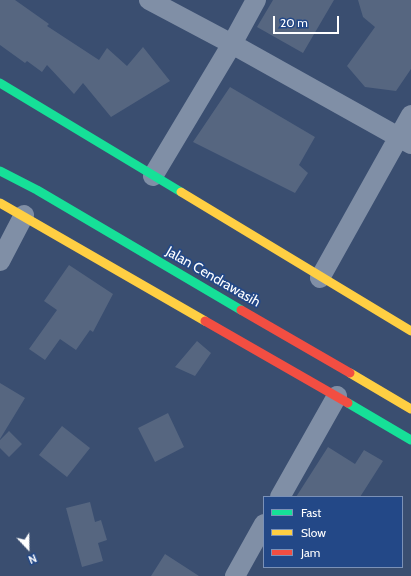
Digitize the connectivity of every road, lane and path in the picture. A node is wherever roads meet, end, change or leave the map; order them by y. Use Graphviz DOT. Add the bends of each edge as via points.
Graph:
graph roads {
  1 [pos="149,0"];
  2 [pos="256,0"];
  3 [pos="232,44"];
  4 [pos="0,83"];
  5 [pos="411,116"];
  6 [pos="405,141"];
  7 [pos="0,171"];
  8 [pos="153,176"];
  9 [pos="0,203"];
  10 [pos="24,215"];
  11 [pos="0,261"];
  12 [pos="320,278"];
  13 [pos="411,331"];
  14 [pos="337,396"];
  15 [pos="411,409"];
  16 [pos="411,440"];
  17 [pos="281,496"];
  18 [pos="263,526"];
  19 [pos="234,576"];
  1 -- 3 [label="street"];
  2 -- 3 [label="street"];
  3 -- 6 [label="street"];
  3 -- 8 [label="street"];
  4 -- 8 [label="main road"];
  5 -- 6 [label="street"];
  6 -- 12 [label="street"];
  7 -- 15 [label="main road, Jalan Cendrawasih" via="37,190"];
  8 -- 12 [label="main road"];
  9 -- 10 [label="main road"];
  10 -- 11 [label="street"];
  10 -- 14 [label="main road"];
  12 -- 13 [label="main road"];
  14 -- 16 [label="main road"];
  14 -- 17 [label="street"];
  18 -- 19 [label="street"];
}
